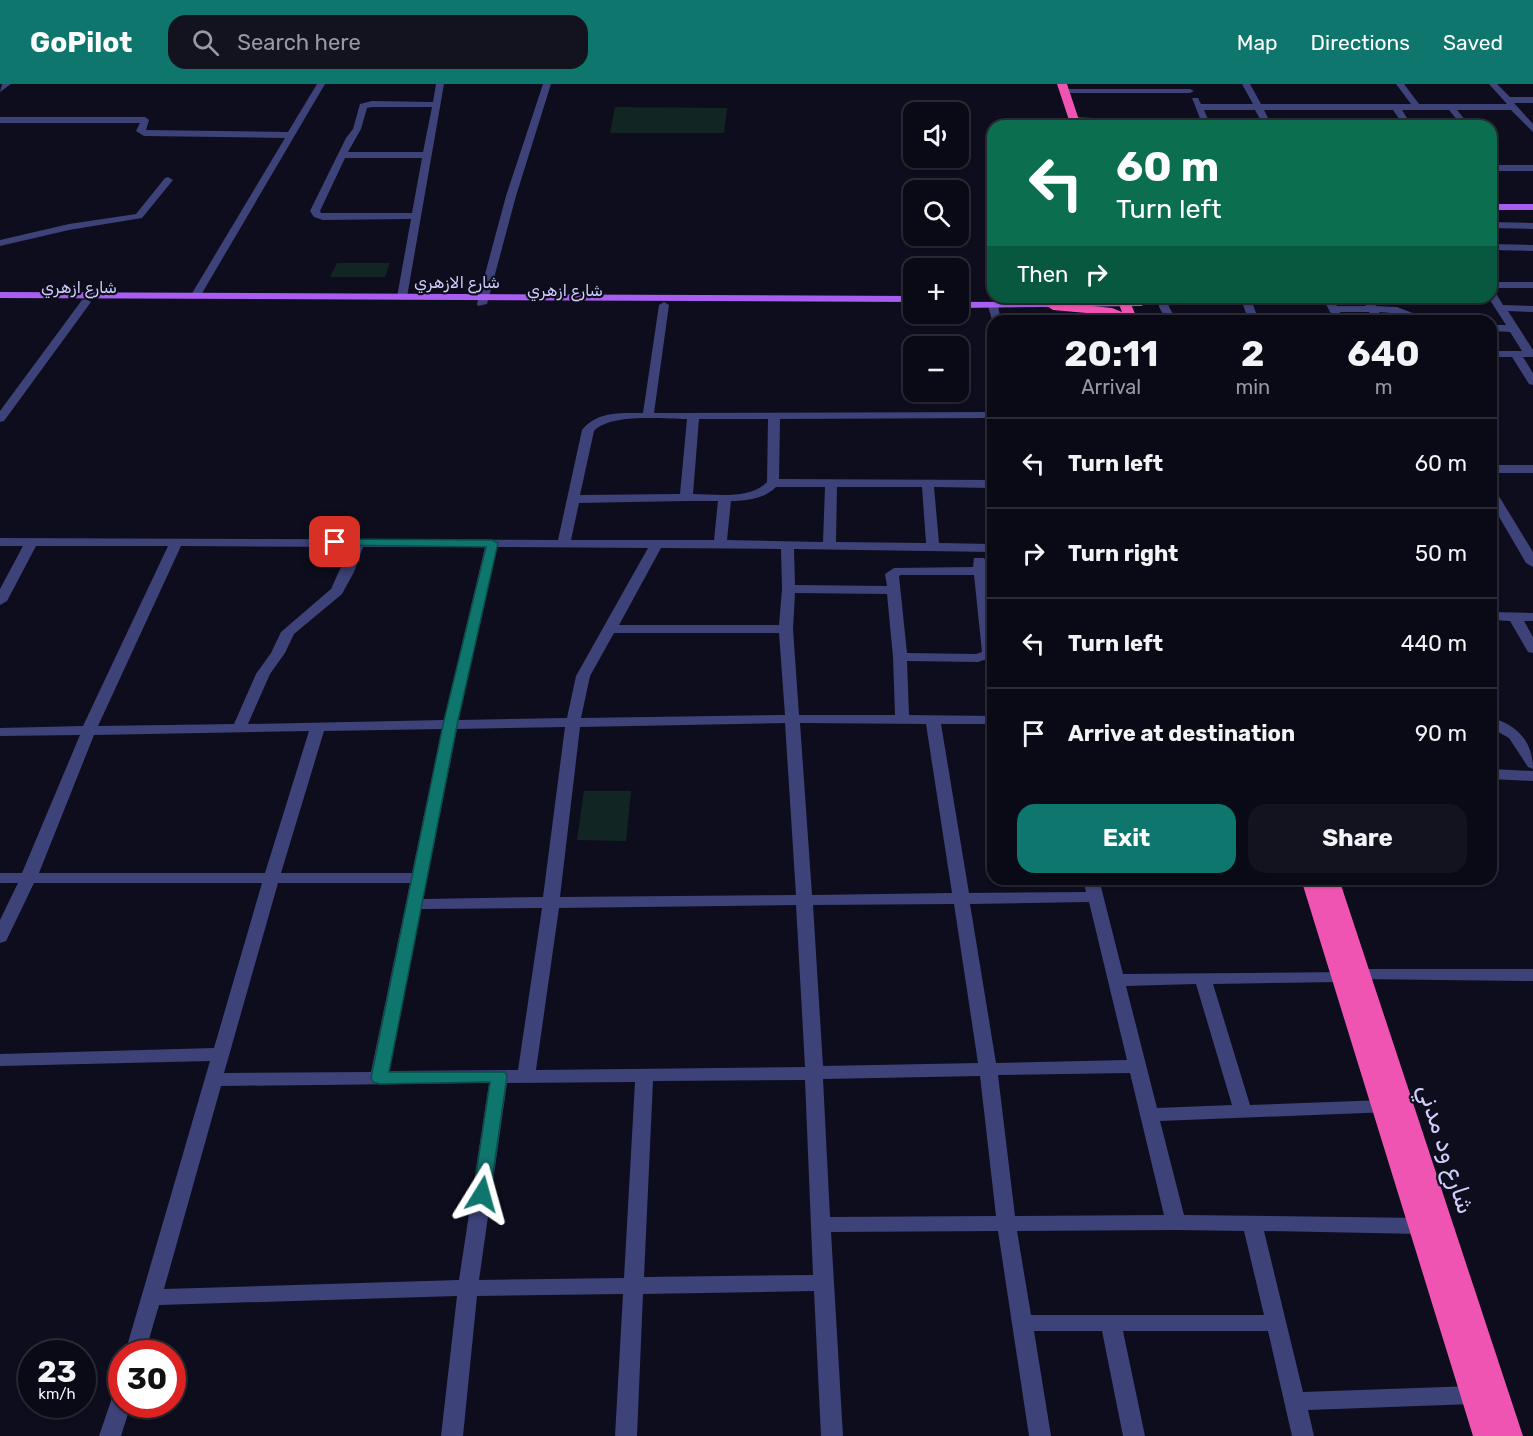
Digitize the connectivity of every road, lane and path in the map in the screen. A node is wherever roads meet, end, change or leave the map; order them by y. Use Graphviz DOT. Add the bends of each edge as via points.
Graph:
graph roads {
  1 [pos="7,84"];
  2 [pos="321,84"];
  3 [pos="440,84"];
  4 [pos="547,84"];
  5 [pos="1054,84"];
  6 [pos="1246,84"];
  7 [pos="1400,84"];
  8 [pos="1493,84"];
  9 [pos="1063,87"];
  10 [pos="1188,87"];
  11 [pos="0,90"];
  12 [pos="1533,100"];
  13 [pos="1510,103"];
  14 [pos="437,105"];
  15 [pos="1198,107"];
  16 [pos="1258,107"];
  17 [pos="1396,107"];
  18 [pos="1417,107"];
  19 [pos="1451,107"];
  20 [pos="0,120"];
  21 [pos="1070,120"];
  22 [pos="1071,120"];
  23 [pos="1204,120"];
  24 [pos="1265,120"];
  25 [pos="1404,120"];
  26 [pos="1461,120"];
  27 [pos="1533,129"];
  28 [pos="291,135"];
  29 [pos="342,155"];
  30 [pos="429,155"];
  31 [pos="1497,168"];
  32 [pos="1533,168"];
  33 [pos="168,180"];
  34 [pos="1497,207"];
  35 [pos="1533,207"];
  36 [pos="1497,214"];
  37 [pos="1533,214"];
  38 [pos="418,216"];
  39 [pos="1497,225"];
  40 [pos="1533,226"];
  41 [pos="0,243"];
  42 [pos="1497,247"];
  43 [pos="1532,250"];
  44 [pos="1497,285"];
  45 [pos="1533,285"];
  46 [pos="0,295"];
  47 [pos="196,296"];
  48 [pos="402,297"];
  49 [pos="903,299"];
  50 [pos="969,300"];
  51 [pos="987,300"];
  52 [pos="0,301"];
  53 [pos="483,301"];
  54 [pos="86,302"];
  55 [pos="1497,302"];
  56 [pos="1092,303"];
  57 [pos="1330,303"];
  58 [pos="1369,303"];
  59 [pos="664,305"];
  60 [pos="903,305"];
  61 [pos="969,305"];
  62 [pos="993,306"];
  63 [pos="1053,306"];
  64 [pos="1372,308"];
  65 [pos="1501,308"];
  66 [pos="1333,309"];
  67 [pos="1533,309"];
  68 [pos="995,315"];
  69 [pos="1118,315"];
  70 [pos="1336,315"];
  71 [pos="1376,315"];
  72 [pos="1410,315"];
  73 [pos="1497,328"];
  74 [pos="1514,329"];
  75 [pos="1497,354"];
  76 [pos="1515,354"];
  77 [pos="1532,354"];
  78 [pos="1533,381"];
  79 [pos="987,415"];
  80 [pos="648,416"];
  81 [pos="693,416"];
  82 [pos="774,416"];
  83 [pos="0,420"];
  84 [pos="1497,469"];
  85 [pos="1533,469"];
  86 [pos="773,483"];
  87 [pos="831,483"];
  88 [pos="928,483"];
  89 [pos="987,484"];
  90 [pos="725,497"];
  91 [pos="686,498"];
  92 [pos="573,499"];
  93 [pos="1497,503"];
  94 [pos="177,541"];
  95 [pos="0,542"];
  96 [pos="32,542"];
  97 [pos="358,542"];
  98 [pos="492,543"];
  99 [pos="564,543"];
  100 [pos="656,544"];
  101 [pos="720,544"];
  102 [pos="787,545"];
  103 [pos="829,546"];
  104 [pos="933,547"];
  105 [pos="977,548"];
  106 [pos="987,548"];
  107 [pos="1533,563"];
  108 [pos="980,571"];
  109 [pos="789,589"];
  110 [pos="893,590"];
  111 [pos="0,601"];
  112 [pos="1497,616"];
  113 [pos="1515,617"];
  114 [pos="1533,617"];
  115 [pos="987,624"];
  116 [pos="609,629"];
  117 [pos="786,629"];
  118 [pos="1533,649"];
  119 [pos="987,654"];
  120 [pos="900,657"];
  121 [pos="792,719"];
  122 [pos="902,719"];
  123 [pos="933,719"];
  124 [pos="987,720"];
  125 [pos="573,722"];
  126 [pos="450,725"];
  127 [pos="1497,725"];
  128 [pos="318,727"];
  129 [pos="239,728"];
  130 [pos="89,730"];
  131 [pos="0,732"];
  132 [pos="1533,764"];
  133 [pos="1497,774"];
  134 [pos="1533,776"];
  135 [pos="0,878"];
  136 [pos="419,878"];
  137 [pos="28,879"];
  138 [pos="271,879"];
  139 [pos="1092,885"];
  140 [pos="1314,885"];
  141 [pos="1330,885"];
  142 [pos="1095,897"];
  143 [pos="960,898"];
  144 [pos="804,901"];
  145 [pos="551,903"];
  146 [pos="415,904"];
  147 [pos="2,928"];
  148 [pos="1352,975"];
  149 [pos="1533,975"];
  150 [pos="1203,978"];
  151 [pos="1116,980"];
  152 [pos="221,1054"];
  153 [pos="0,1060"];
  154 [pos="1138,1066"];
  155 [pos="988,1068"];
  156 [pos="814,1073"];
  157 [pos="644,1075"];
  158 [pos="499,1076"];
  159 [pos="526,1076"];
  160 [pos="379,1078"];
  161 [pos="213,1080"];
  162 [pos="1383,1107"];
  163 [pos="1243,1112"];
  164 [pos="1149,1115"];
  165 [pos="1006,1222"];
  166 [pos="1176,1222"];
  167 [pos="820,1225"];
  168 [pos="1253,1225"];
  169 [pos="1421,1226"];
  170 [pos="822,1283"];
  171 [pos="635,1286"];
  172 [pos="468,1288"];
  173 [pos="152,1297"];
  174 [pos="1022,1323"];
  175 [pos="1111,1323"];
  176 [pos="1276,1323"];
  177 [pos="139,1340"];
  178 [pos="1473,1395"];
  179 [pos="1295,1401"];
  180 [pos="116,1418"];
  181 [pos="110,1436"];
  182 [pos="452,1436"];
  183 [pos="626,1436"];
  184 [pos="832,1436"];
  185 [pos="1040,1436"];
  186 [pos="1134,1436"];
  187 [pos="1303,1436"];
  188 [pos="1486,1436"];
  189 [pos="1510,1436"];
  1 -- 11 [label="street"];
  2 -- 28 [label="street"];
  3 -- 14 [label="street"];
  4 -- 53 [label="street"];
  5 -- 21 [label="highway"];
  6 -- 16 [label="street"];
  7 -- 18 [label="street"];
  8 -- 13 [label="street"];
  9 -- 10 [label="street"];
  9 -- 22 [label="highway"];
  10 -- 15 [label="street"];
  12 -- 13 [label="street"];
  13 -- 19 [label="street"];
  13 -- 27 [label="street"];
  14 -- 29 [label="street" via="363,106 357,129"];
  14 -- 30 [label="street"];
  15 -- 16 [label="street"];
  15 -- 23 [label="street"];
  16 -- 17 [label="street"];
  16 -- 24 [label="street"];
  17 -- 18 [label="street"];
  17 -- 25 [label="street"];
  18 -- 19 [label="street"];
  19 -- 26 [label="street"];
  20 -- 28 [label="street" via="145,120 140,131 144,133"];
  28 -- 47 [label="street"];
  29 -- 30 [label="street"];
  29 -- 38 [label="street" via="315,211 317,215"];
  30 -- 38 [label="street"];
  31 -- 32 [label="street"];
  33 -- 41 [label="street" via="139,216"];
  34 -- 35 [label="main road"];
  36 -- 37 [label="main road"];
  38 -- 48 [label="street"];
  39 -- 40 [label="street"];
  42 -- 43 [label="street"];
  44 -- 45 [label="street"];
  46 -- 47 [label="main road, شارع الازهري"];
  47 -- 48 [label="main road, شارع الازهري"];
  48 -- 53 [label="main road, شارع الازهري"];
  49 -- 53 [label="main road, شارع الازهري"];
  50 -- 51 [label="main road"];
  52 -- 54 [label="main road, شارع ازهري"];
  53 -- 54 [label="main road, شارع ازهري"];
  53 -- 59 [label="main road, شارع ازهري"];
  54 -- 83 [label="street"];
  55 -- 65 [label="street"];
  56 -- 63 [label="main road"];
  57 -- 66 [label="street"];
  58 -- 64 [label="street"];
  59 -- 60 [label="main road, شارع ازهري"];
  59 -- 80 [label="street"];
  61 -- 62 [label="main road"];
  62 -- 63 [label="main road"];
  62 -- 68 [label="street"];
  63 -- 69 [label="highway"];
  64 -- 66 [label="street"];
  64 -- 71 [label="street"];
  64 -- 72 [label="street"];
  65 -- 67 [label="street"];
  65 -- 74 [label="street"];
  66 -- 70 [label="street"];
  73 -- 74 [label="street"];
  74 -- 77 [label="street"];
  75 -- 76 [label="street"];
  76 -- 77 [label="street"];
  76 -- 78 [label="street"];
  79 -- 82 [label="street"];
  80 -- 81 [label="street"];
  80 -- 92 [label="street" via="592,423"];
  81 -- 82 [label="street"];
  81 -- 91 [label="street"];
  82 -- 86 [label="street"];
  84 -- 85 [label="street"];
  86 -- 87 [label="street"];
  86 -- 90 [label="street" via="757,494"];
  87 -- 88 [label="street"];
  87 -- 103 [label="street"];
  88 -- 89 [label="street"];
  88 -- 104 [label="street"];
  90 -- 91 [label="street"];
  90 -- 101 [label="street"];
  91 -- 92 [label="street"];
  92 -- 99 [label="street"];
  93 -- 107 [label="street"];
  94 -- 96 [label="street"];
  94 -- 97 [label="street"];
  94 -- 130 [label="street"];
  95 -- 96 [label="street"];
  96 -- 111 [label="street"];
  97 -- 98 [label="street"];
  97 -- 129 [label="street" via="337,591 288,632 262,674"];
  98 -- 99 [label="street"];
  98 -- 126 [label="street"];
  99 -- 100 [label="street"];
  100 -- 101 [label="street"];
  100 -- 116 [label="street"];
  101 -- 102 [label="street"];
  102 -- 103 [label="street"];
  102 -- 109 [label="street"];
  103 -- 104 [label="street"];
  104 -- 105 [label="street"];
  105 -- 106 [label="street"];
  105 -- 108 [label="street"];
  108 -- 110 [label="street" via="894,571"];
  108 -- 115 [label="street"];
  109 -- 110 [label="street"];
  109 -- 117 [label="street"];
  110 -- 120 [label="street"];
  112 -- 113 [label="street"];
  113 -- 114 [label="street"];
  113 -- 118 [label="street"];
  116 -- 117 [label="street"];
  116 -- 125 [label="street" via="583,675"];
  117 -- 121 [label="street"];
  119 -- 120 [label="street" via="978,658"];
  120 -- 122 [label="street"];
  121 -- 122 [label="street"];
  121 -- 125 [label="street"];
  121 -- 144 [label="street"];
  122 -- 123 [label="street"];
  123 -- 124 [label="street"];
  123 -- 143 [label="street"];
  125 -- 126 [label="street"];
  125 -- 145 [label="street"];
  126 -- 128 [label="street"];
  126 -- 136 [label="street"];
  127 -- 132 [label="street" via="1514,735"];
  128 -- 129 [label="street"];
  128 -- 138 [label="street"];
  129 -- 130 [label="street"];
  130 -- 131 [label="street"];
  130 -- 137 [label="street"];
  133 -- 134 [label="street"];
  135 -- 137 [label="street"];
  136 -- 138 [label="street"];
  136 -- 146 [label="street"];
  137 -- 138 [label="street"];
  137 -- 147 [label="street"];
  138 -- 152 [label="street"];
  139 -- 142 [label="street"];
  140 -- 148 [label="highway, شارع ود مدني"];
  141 -- 148 [label="highway, شارع ود مدني"];
  142 -- 143 [label="street"];
  142 -- 151 [label="street"];
  143 -- 144 [label="street"];
  143 -- 155 [label="street"];
  144 -- 145 [label="street"];
  144 -- 156 [label="street"];
  145 -- 146 [label="street"];
  145 -- 159 [label="street"];
  146 -- 160 [label="street"];
  148 -- 149 [label="street"];
  148 -- 150 [label="street"];
  148 -- 162 [label="highway, شارع ود مدني"];
  148 -- 189 [label="highway, شارع ود مدني"];
  150 -- 151 [label="street"];
  150 -- 163 [label="street"];
  151 -- 154 [label="street"];
  152 -- 153 [label="street"];
  152 -- 161 [label="street"];
  154 -- 155 [label="street"];
  154 -- 164 [label="street"];
  155 -- 156 [label="street"];
  155 -- 165 [label="street"];
  156 -- 157 [label="street"];
  156 -- 167 [label="street"];
  157 -- 159 [label="street"];
  157 -- 171 [label="street"];
  158 -- 159 [label="street"];
  158 -- 160 [label="street"];
  158 -- 172 [label="street"];
  160 -- 161 [label="street"];
  161 -- 173 [label="street"];
  162 -- 163 [label="street"];
  162 -- 169 [label="highway, شارع ود مدني"];
  163 -- 164 [label="street"];
  164 -- 166 [label="street"];
  165 -- 166 [label="street"];
  165 -- 167 [label="street"];
  165 -- 174 [label="street"];
  166 -- 168 [label="street"];
  167 -- 170 [label="street"];
  168 -- 169 [label="street"];
  168 -- 176 [label="street"];
  169 -- 178 [label="highway, شارع ود مدني"];
  170 -- 171 [label="street"];
  170 -- 184 [label="street"];
  171 -- 172 [label="street"];
  171 -- 183 [label="street"];
  172 -- 173 [label="street"];
  172 -- 182 [label="street"];
  173 -- 177 [label="street"];
  174 -- 175 [label="street"];
  174 -- 185 [label="street"];
  175 -- 176 [label="street"];
  175 -- 186 [label="street"];
  176 -- 179 [label="street"];
  178 -- 179 [label="street"];
  178 -- 188 [label="highway, شارع ود مدني"];
  179 -- 187 [label="street"];
  180 -- 181 [label="street"];
}
